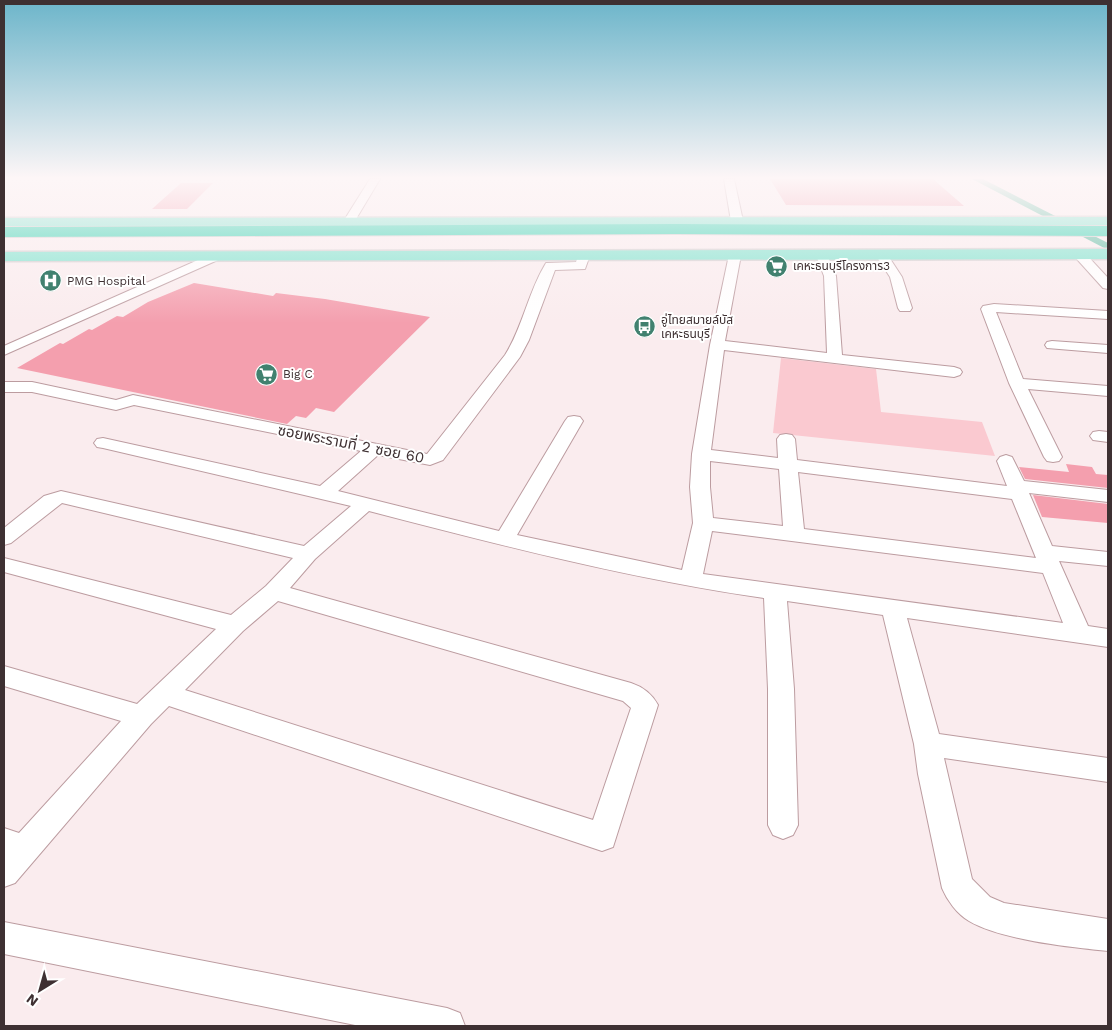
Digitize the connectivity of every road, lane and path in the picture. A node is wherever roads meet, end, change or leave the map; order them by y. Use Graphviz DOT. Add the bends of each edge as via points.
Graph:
graph roads {
  1 [pos="931,227"];
  2 [pos="1074,227"];
  3 [pos="4,232"];
  4 [pos="1098,235"];
  5 [pos="4,246"];
  6 [pos="881,254"];
  7 [pos="1107,254"];
  8 [pos="584,255"];
  9 [pos="735,255"];
  10 [pos="822,255"];
  11 [pos="186,256"];
  12 [pos="216,256"];
  13 [pos="4,257"];
  14 [pos="1091,266"];
  15 [pos="1108,284"];
  16 [pos="905,308"];
  17 [pos="1108,315"];
  18 [pos="4,342"];
  19 [pos="717,345"];
  20 [pos="1052,345"];
  21 [pos="1108,349"];
  22 [pos="4,351"];
  23 [pos="835,358"];
  24 [pos="954,372"];
  25 [pos="1017,382"];
  26 [pos="4,388"];
  27 [pos="1108,391"];
  28 [pos="574,421"];
  29 [pos="786,439"];
  30 [pos="103,443"];
  31 [pos="374,449"];
  32 [pos="701,454"];
  33 [pos="1053,457"];
  34 [pos="1006,461"];
  35 [pos="789,466"];
  36 [pos="1018,490"];
  37 [pos="324,493"];
  38 [pos="1108,496"];
  39 [pos="366,504"];
  40 [pos="703,523"];
  41 [pos="794,534"];
  42 [pos="4,538"];
  43 [pos="504,539"];
  44 [pos="308,554"];
  45 [pos="1108,559"];
  46 [pos="1049,560"];
  47 [pos="4,565"];
  48 [pos="691,580"];
  49 [pos="274,592"];
  50 [pos="775,592"];
  51 [pos="892,607"];
  52 [pos="235,625"];
  53 [pos="1080,635"];
  54 [pos="1108,638"];
  55 [pos="4,676"];
  56 [pos="164,694"];
  57 [pos="142,716"];
  58 [pos="928,744"];
  59 [pos="1108,770"];
  60 [pos="783,825"];
  61 [pos="13,845"];
  62 [pos="4,872"];
  63 [pos="1108,935"];
  64 [pos="4,938"];
  65 [pos="447,1026"];
  1 -- 3 [label="highway"];
  2 -- 4 [label="highway"];
  4 -- 5 [label="highway"];
  4 -- 6 [label="main road"];
  4 -- 7 [label="highway"];
  4 -- 14 [label="street"];
  6 -- 10 [label="main road"];
  6 -- 16 [label="street" via="896,277"];
  7 -- 14 [label="street"];
  8 -- 9 [label="main road"];
  8 -- 12 [label="main road"];
  8 -- 31 [label="street, ซอยพระรามที่ 2 ซอย 60" via="581,266 550,266 512,358 437,456 425,460"];
  9 -- 10 [label="main road"];
  9 -- 19 [label="street"];
  10 -- 23 [label="street" via="830,276"];
  11 -- 12 [label="main road"];
  11 -- 13 [label="main road"];
  11 -- 18 [label="street" via="185,263"];
  12 -- 22 [label="street"];
  14 -- 15 [label="street"];
  17 -- 25 [label="street" via="988,309"];
  19 -- 23 [label="street"];
  19 -- 32 [label="street"];
  20 -- 21 [label="street"];
  23 -- 24 [label="street"];
  25 -- 27 [label="street"];
  25 -- 33 [label="street"];
  26 -- 31 [label="street, ซอยพระรามที่ 2 ซอย 60" via="32,387 116,405 133,400"];
  28 -- 43 [label="street"];
  29 -- 35 [label="street"];
  30 -- 37 [label="street"];
  31 -- 37 [label="street"];
  32 -- 35 [label="street"];
  32 -- 40 [label="street"];
  34 -- 36 [label="street"];
  35 -- 36 [label="street"];
  35 -- 41 [label="street"];
  36 -- 38 [label="street"];
  36 -- 46 [label="street"];
  37 -- 39 [label="street"];
  39 -- 43 [label="street"];
  39 -- 44 [label="street"];
  40 -- 41 [label="street"];
  40 -- 48 [label="street"];
  41 -- 46 [label="street"];
  42 -- 44 [label="street" via="51,500 61,497"];
  43 -- 48 [label="street"];
  44 -- 49 [label="street"];
  45 -- 46 [label="street"];
  46 -- 53 [label="street"];
  47 -- 52 [label="street"];
  48 -- 50 [label="street"];
  49 -- 52 [label="street"];
  49 -- 56 [label="street" via="631,693 645,705 602,837"];
  50 -- 51 [label="street"];
  50 -- 60 [label="street" via="781,689"];
  51 -- 53 [label="street"];
  51 -- 58 [label="street"];
  52 -- 56 [label="street"];
  53 -- 54 [label="street"];
  55 -- 57 [label="street"];
  56 -- 57 [label="street"];
  57 -- 61 [label="street"];
  58 -- 59 [label="street"];
  58 -- 63 [label="street" via="958,888 979,909 1004,919"];
  61 -- 62 [label="street"];
  64 -- 65 [label="street"];
}
